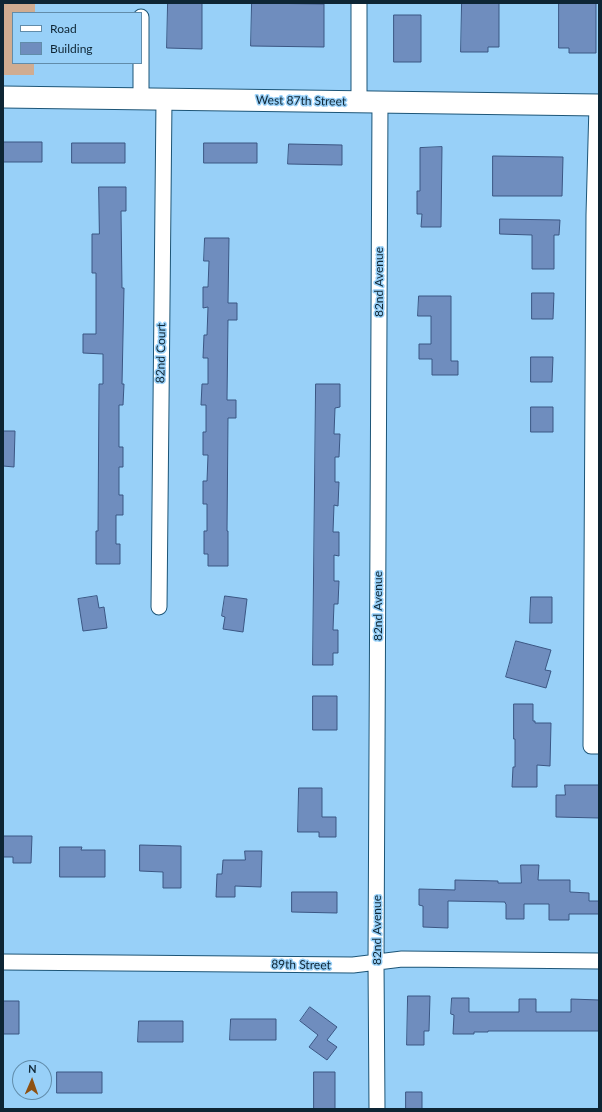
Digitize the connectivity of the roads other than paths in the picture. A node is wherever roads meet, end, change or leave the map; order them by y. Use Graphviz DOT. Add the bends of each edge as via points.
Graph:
graph roads {
  1 [pos="359,3"];
  2 [pos="141,64"];
  3 [pos="3,98"];
  4 [pos="141,99"];
  5 [pos="164,100"];
  6 [pos="359,102"];
  7 [pos="380,102"];
  8 [pos="598,105"];
  9 [pos="159,607"];
  10 [pos="595,746"];
  11 [pos="599,961"];
  12 [pos="3,962"];
  13 [pos="376,962"];
  14 [pos="377,1109"];
  1 -- 6 [label="street"];
  2 -- 4 [label="street"];
  3 -- 4 [label="main road, West 87th Street"];
  4 -- 5 [label="main road, West 87th Street"];
  5 -- 6 [label="main road, West 87th Street"];
  5 -- 9 [label="street, 82nd Court"];
  6 -- 7 [label="main road, West 87th Street"];
  7 -- 8 [label="main road, West 87th Street"];
  7 -- 13 [label="street, 82nd Avenue"];
  8 -- 10 [label="street" via="594,223"];
  11 -- 13 [label="street, 89th Street" via="402,959"];
  12 -- 13 [label="street, 89th Street" via="353,966"];
  13 -- 14 [label="street, 82nd Avenue"];
}
